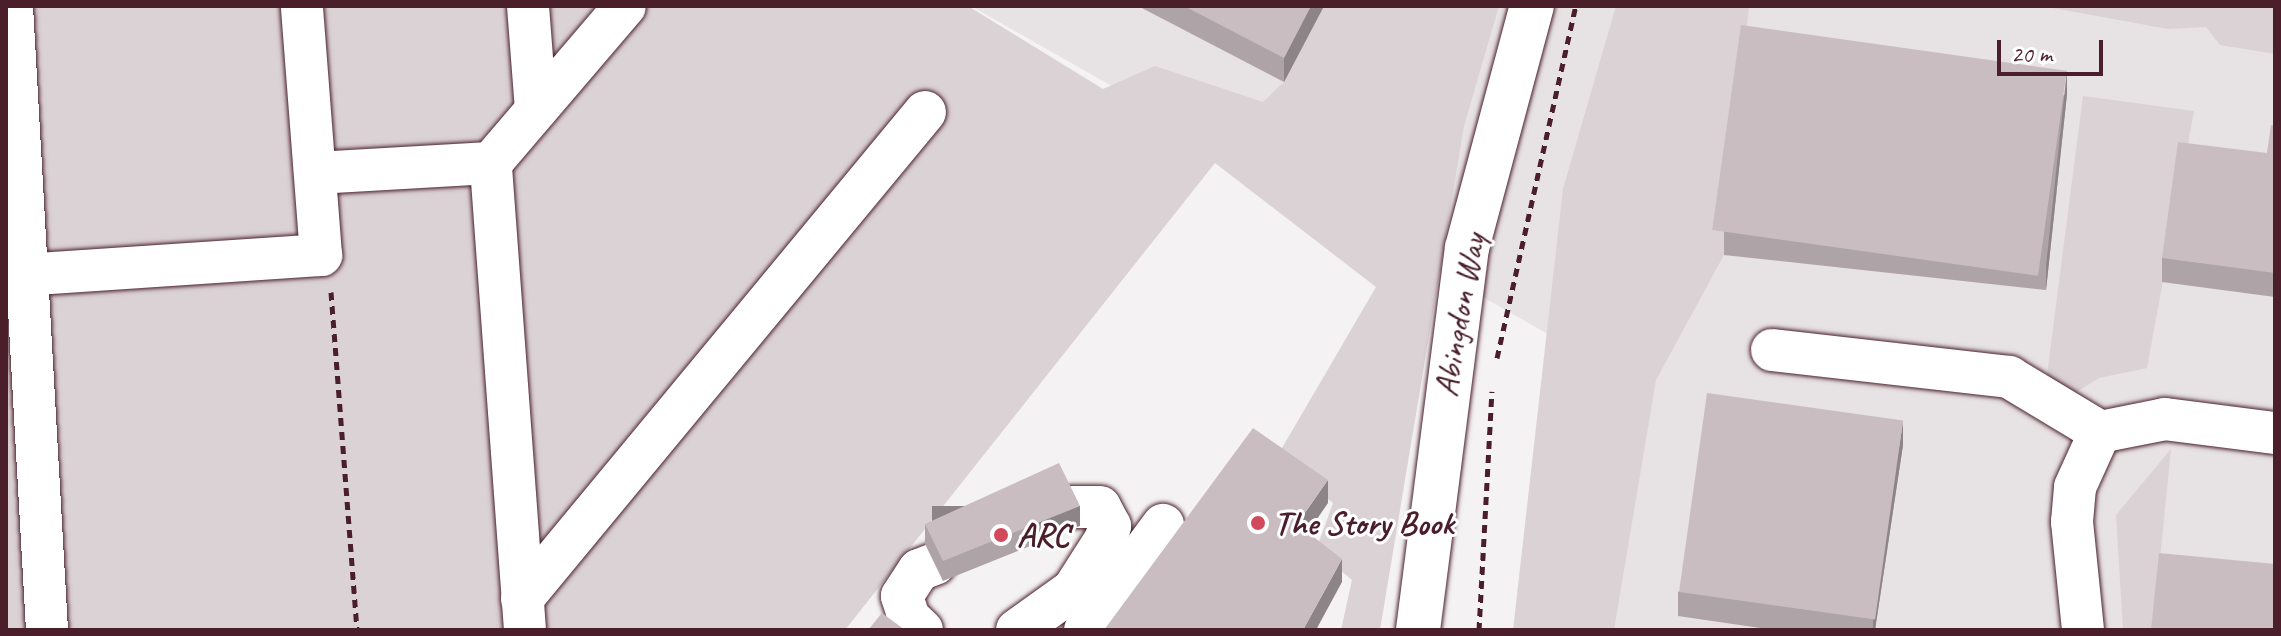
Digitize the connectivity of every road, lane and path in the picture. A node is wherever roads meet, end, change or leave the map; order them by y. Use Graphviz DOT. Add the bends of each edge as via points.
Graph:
graph roads {
  1 [pos="12,6"];
  2 [pos="302,6"];
  3 [pos="528,6"];
  4 [pos="625,6"];
  5 [pos="1532,6"];
  6 [pos="1576,6"];
  7 [pos="536,110"];
  8 [pos="925,112"];
  9 [pos="491,163"];
  10 [pos="315,173"];
  11 [pos="321,255"];
  12 [pos="18,275"];
  13 [pos="1772,350"];
  14 [pos="2100,432"];
  15 [pos="2275,433"];
  16 [pos="1071,507"];
  17 [pos="1163,525"];
  18 [pos="935,564"];
  19 [pos="523,614"];
  20 [pos="1049,626"];
  21 [pos="47,630"];
  22 [pos="357,630"];
  23 [pos="922,630"];
  24 [pos="1418,630"];
  25 [pos="1479,630"];
  26 [pos="2083,630"];
  1 -- 12 [label="street"];
  2 -- 10 [label="street"];
  3 -- 7 [label="street"];
  4 -- 7 [label="street"];
  5 -- 24 [label="main road, Abingdon Way" via="1467,248"];
  6 -- 25 [label="path" via="1504,301"];
  7 -- 9 [label="street"];
  8 -- 19 [label="street"];
  9 -- 10 [label="street"];
  9 -- 19 [label="street"];
  10 -- 11 [label="street"];
  11 -- 12 [label="street"];
  11 -- 22 [label="path" via="331,290"];
  12 -- 21 [label="street"];
  13 -- 14 [label="street" via="2009,377"];
  14 -- 15 [label="street" via="2165,419"];
  14 -- 26 [label="street" via="2075,487 2072,522"];
  16 -- 20 [label="street" via="1100,507 1110,526"];
  17 -- 20 [label="street"];
  18 -- 23 [label="street" via="919,570 902,596 909,618"];
}
